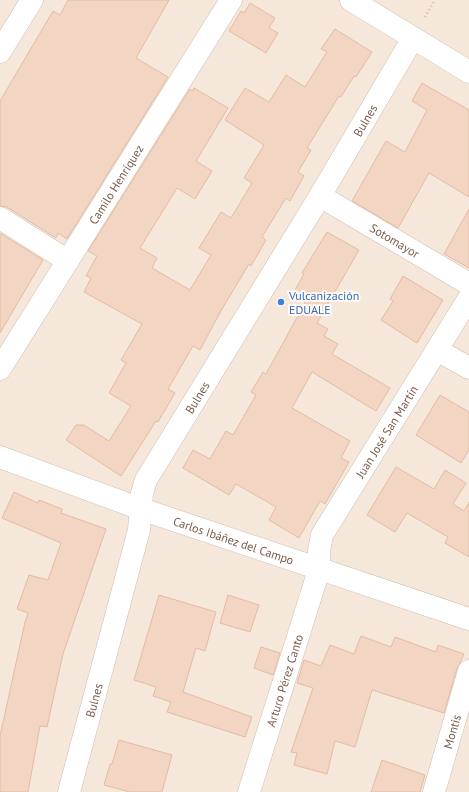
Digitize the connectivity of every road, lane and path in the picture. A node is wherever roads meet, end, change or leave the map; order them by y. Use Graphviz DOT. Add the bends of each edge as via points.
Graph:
graph roads {
  1 [pos="32,0"];
  2 [pos="231,0"];
  3 [pos="351,0"];
  4 [pos="413,38"];
  5 [pos="0,52"];
  6 [pos="469,72"];
  7 [pos="320,196"];
  8 [pos="0,218"];
  9 [pos="68,261"];
  10 [pos="469,284"];
  11 [pos="469,298"];
  12 [pos="437,350"];
  13 [pos="469,368"];
  14 [pos="0,369"];
  15 [pos="0,457"];
  16 [pos="141,509"];
  17 [pos="319,570"];
  18 [pos="469,619"];
  19 [pos="469,671"];
  20 [pos="70,792"];
  21 [pos="249,792"];
  22 [pos="434,792"];
  1 -- 5 [label="street"];
  2 -- 9 [label="street, Camilo Henríquez"];
  3 -- 4 [label="street"];
  4 -- 6 [label="street"];
  4 -- 7 [label="street, Bulnes"];
  7 -- 10 [label="street, Sotomayor"];
  7 -- 16 [label="street, Bulnes" via="146,480"];
  8 -- 9 [label="street"];
  9 -- 14 [label="street, Camilo Henríquez"];
  11 -- 12 [label="street, Juan José San Martín"];
  12 -- 13 [label="street"];
  12 -- 17 [label="street, Juan José San Martín" via="322,535"];
  15 -- 16 [label="street, Carlos Ibáñez del Campo"];
  16 -- 17 [label="street, Carlos Ibáñez del Campo"];
  16 -- 20 [label="street, Bulnes" via="139,530"];
  17 -- 18 [label="street, Carlos Ibáñez del Campo"];
  17 -- 21 [label="street, Arturo Pérez Canto"];
  19 -- 22 [label="street, Montis"];
}
